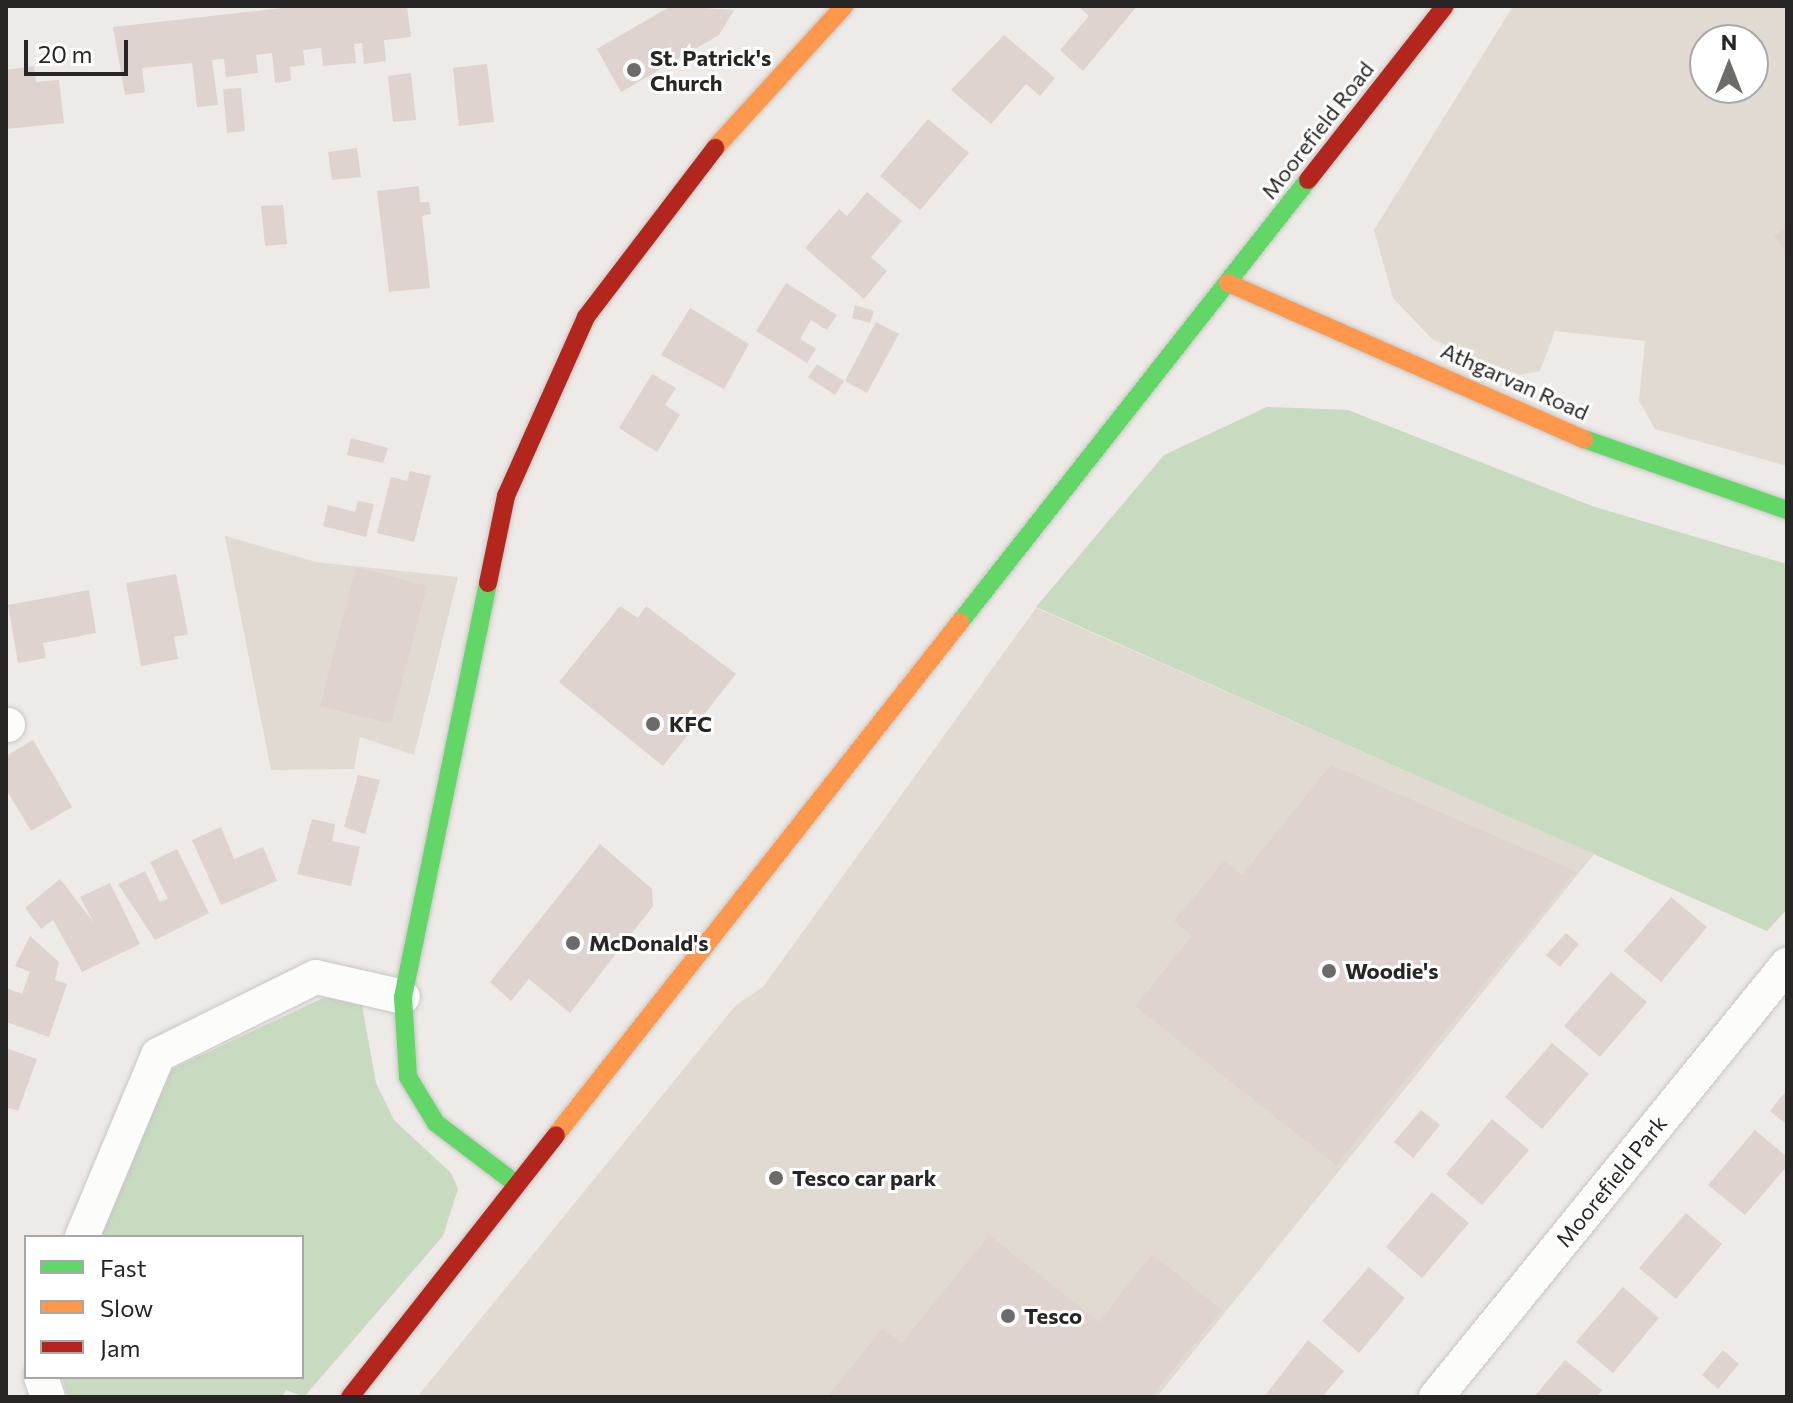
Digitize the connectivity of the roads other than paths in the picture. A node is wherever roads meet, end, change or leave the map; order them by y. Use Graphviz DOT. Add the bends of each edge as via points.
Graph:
graph roads {
  1 [pos="844,6"];
  2 [pos="1445,6"];
  3 [pos="1228,283"];
  4 [pos="1787,510"];
  5 [pos="1787,965"];
  6 [pos="403,997"];
  7 [pos="515,1183"];
  8 [pos="83,1235"];
  9 [pos="350,1397"];
  10 [pos="1436,1397"];
  1 -- 6 [label="main road" via="674,194 586,317 532,426 506,496"];
  2 -- 3 [label="main road, Moorefield Road"];
  3 -- 4 [label="main road, Athgarvan Road" via="1602,447"];
  3 -- 7 [label="main road, Moorefield Road"];
  5 -- 10 [label="street, Moorefield Park"];
  6 -- 7 [label="main road" via="415,1089 436,1123"];
  6 -- 8 [label="street" via="316,977 158,1055"];
  7 -- 9 [label="main road, Moorefield Road"];
}
